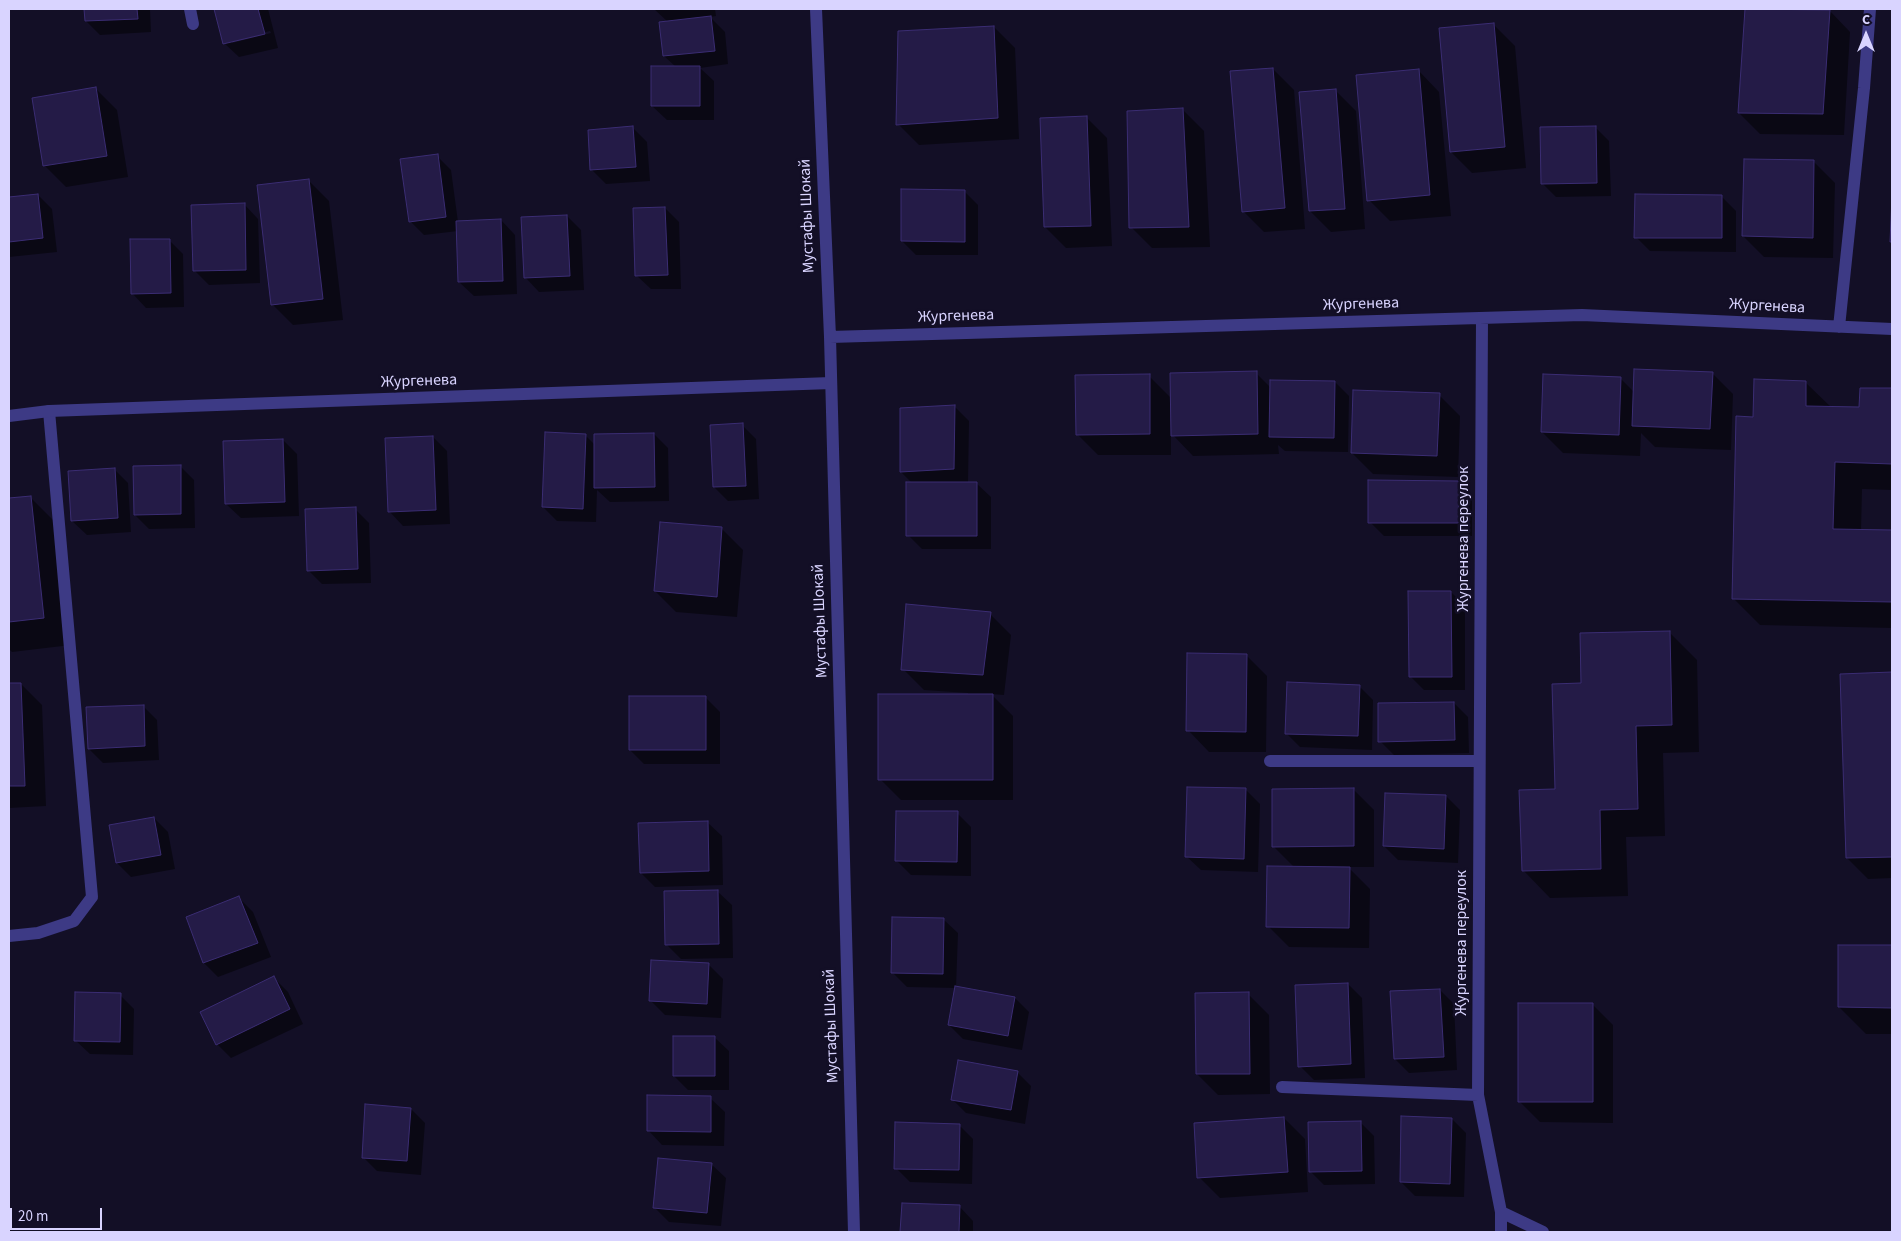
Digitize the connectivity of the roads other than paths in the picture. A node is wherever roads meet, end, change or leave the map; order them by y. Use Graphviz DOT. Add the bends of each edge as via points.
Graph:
graph roads {
  1 [pos="190,9"];
  2 [pos="816,9"];
  3 [pos="1870,9"];
  4 [pos="193,24"];
  5 [pos="1482,318"];
  6 [pos="1838,327"];
  7 [pos="1892,329"];
  8 [pos="830,337"];
  9 [pos="831,383"];
  10 [pos="49,412"];
  11 [pos="9,416"];
  12 [pos="1270,761"];
  13 [pos="1479,761"];
  14 [pos="9,936"];
  15 [pos="1282,1087"];
  16 [pos="1478,1095"];
  17 [pos="1501,1212"];
  18 [pos="854,1232"];
  19 [pos="1501,1232"];
  20 [pos="1542,1232"];
  1 -- 4 [label="street"];
  2 -- 8 [label="street, Мустафы Шокай"];
  3 -- 6 [label="street"];
  5 -- 6 [label="street, Жургенева" via="1582,314"];
  5 -- 8 [label="street, Жургенева"];
  5 -- 13 [label="street, Жургенева переулок"];
  6 -- 7 [label="street, Жургенева"];
  8 -- 9 [label="street, Мустафы Шокай"];
  9 -- 10 [label="street, Жургенева"];
  9 -- 18 [label="street, Мустафы Шокай"];
  10 -- 11 [label="street, Жургенева"];
  10 -- 14 [label="street" via="92,897 74,921 38,932"];
  12 -- 13 [label="street"];
  13 -- 16 [label="street, Жургенева переулок"];
  15 -- 16 [label="street"];
  16 -- 17 [label="street, Жургенева переулок"];
  17 -- 19 [label="street, Жургенева переулок"];
  17 -- 20 [label="street"];
}
